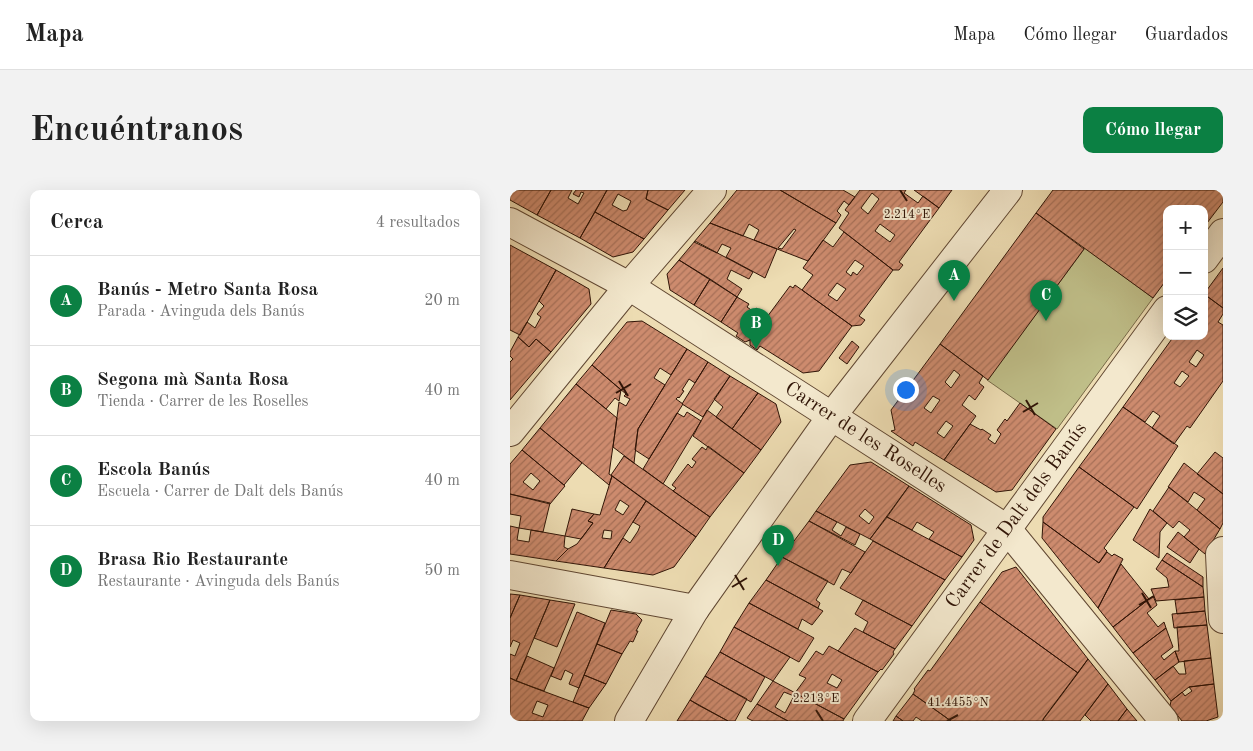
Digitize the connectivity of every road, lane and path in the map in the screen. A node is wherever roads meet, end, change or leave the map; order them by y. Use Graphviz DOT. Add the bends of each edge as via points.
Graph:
graph roads {
  1 [pos="712,190"];
  2 [pos="1008,190"];
  3 [pos="510,222"];
  4 [pos="1223,233"];
  5 [pos="1208,254"];
  6 [pos="628,286"];
  7 [pos="1163,315"];
  8 [pos="831,417"];
  9 [pos="510,432"];
  10 [pos="1007,529"];
  11 [pos="1223,551"];
  12 [pos="510,575"];
  13 [pos="695,609"];
  14 [pos="1223,619"];
  15 [pos="629,721"];
  16 [pos="867,721"];
  17 [pos="1164,721"];
  1 -- 6 [label="street"];
  2 -- 8 [label="street"];
  3 -- 6 [label="street, Carrer de les Roselles"];
  4 -- 5 [label="street"];
  6 -- 8 [label="street, Carrer de les Roselles"];
  6 -- 9 [label="street"];
  7 -- 10 [label="street, Carrer de Dalt dels Banús"];
  8 -- 10 [label="street, Carrer de les Roselles"];
  8 -- 13 [label="street"];
  10 -- 16 [label="street, Carrer de Dalt dels Banús"];
  10 -- 17 [label="street, Carrer de les Roselles"];
  11 -- 14 [label="street" via="1220,554"];
  12 -- 13 [label="street"];
  13 -- 15 [label="street"];
}
